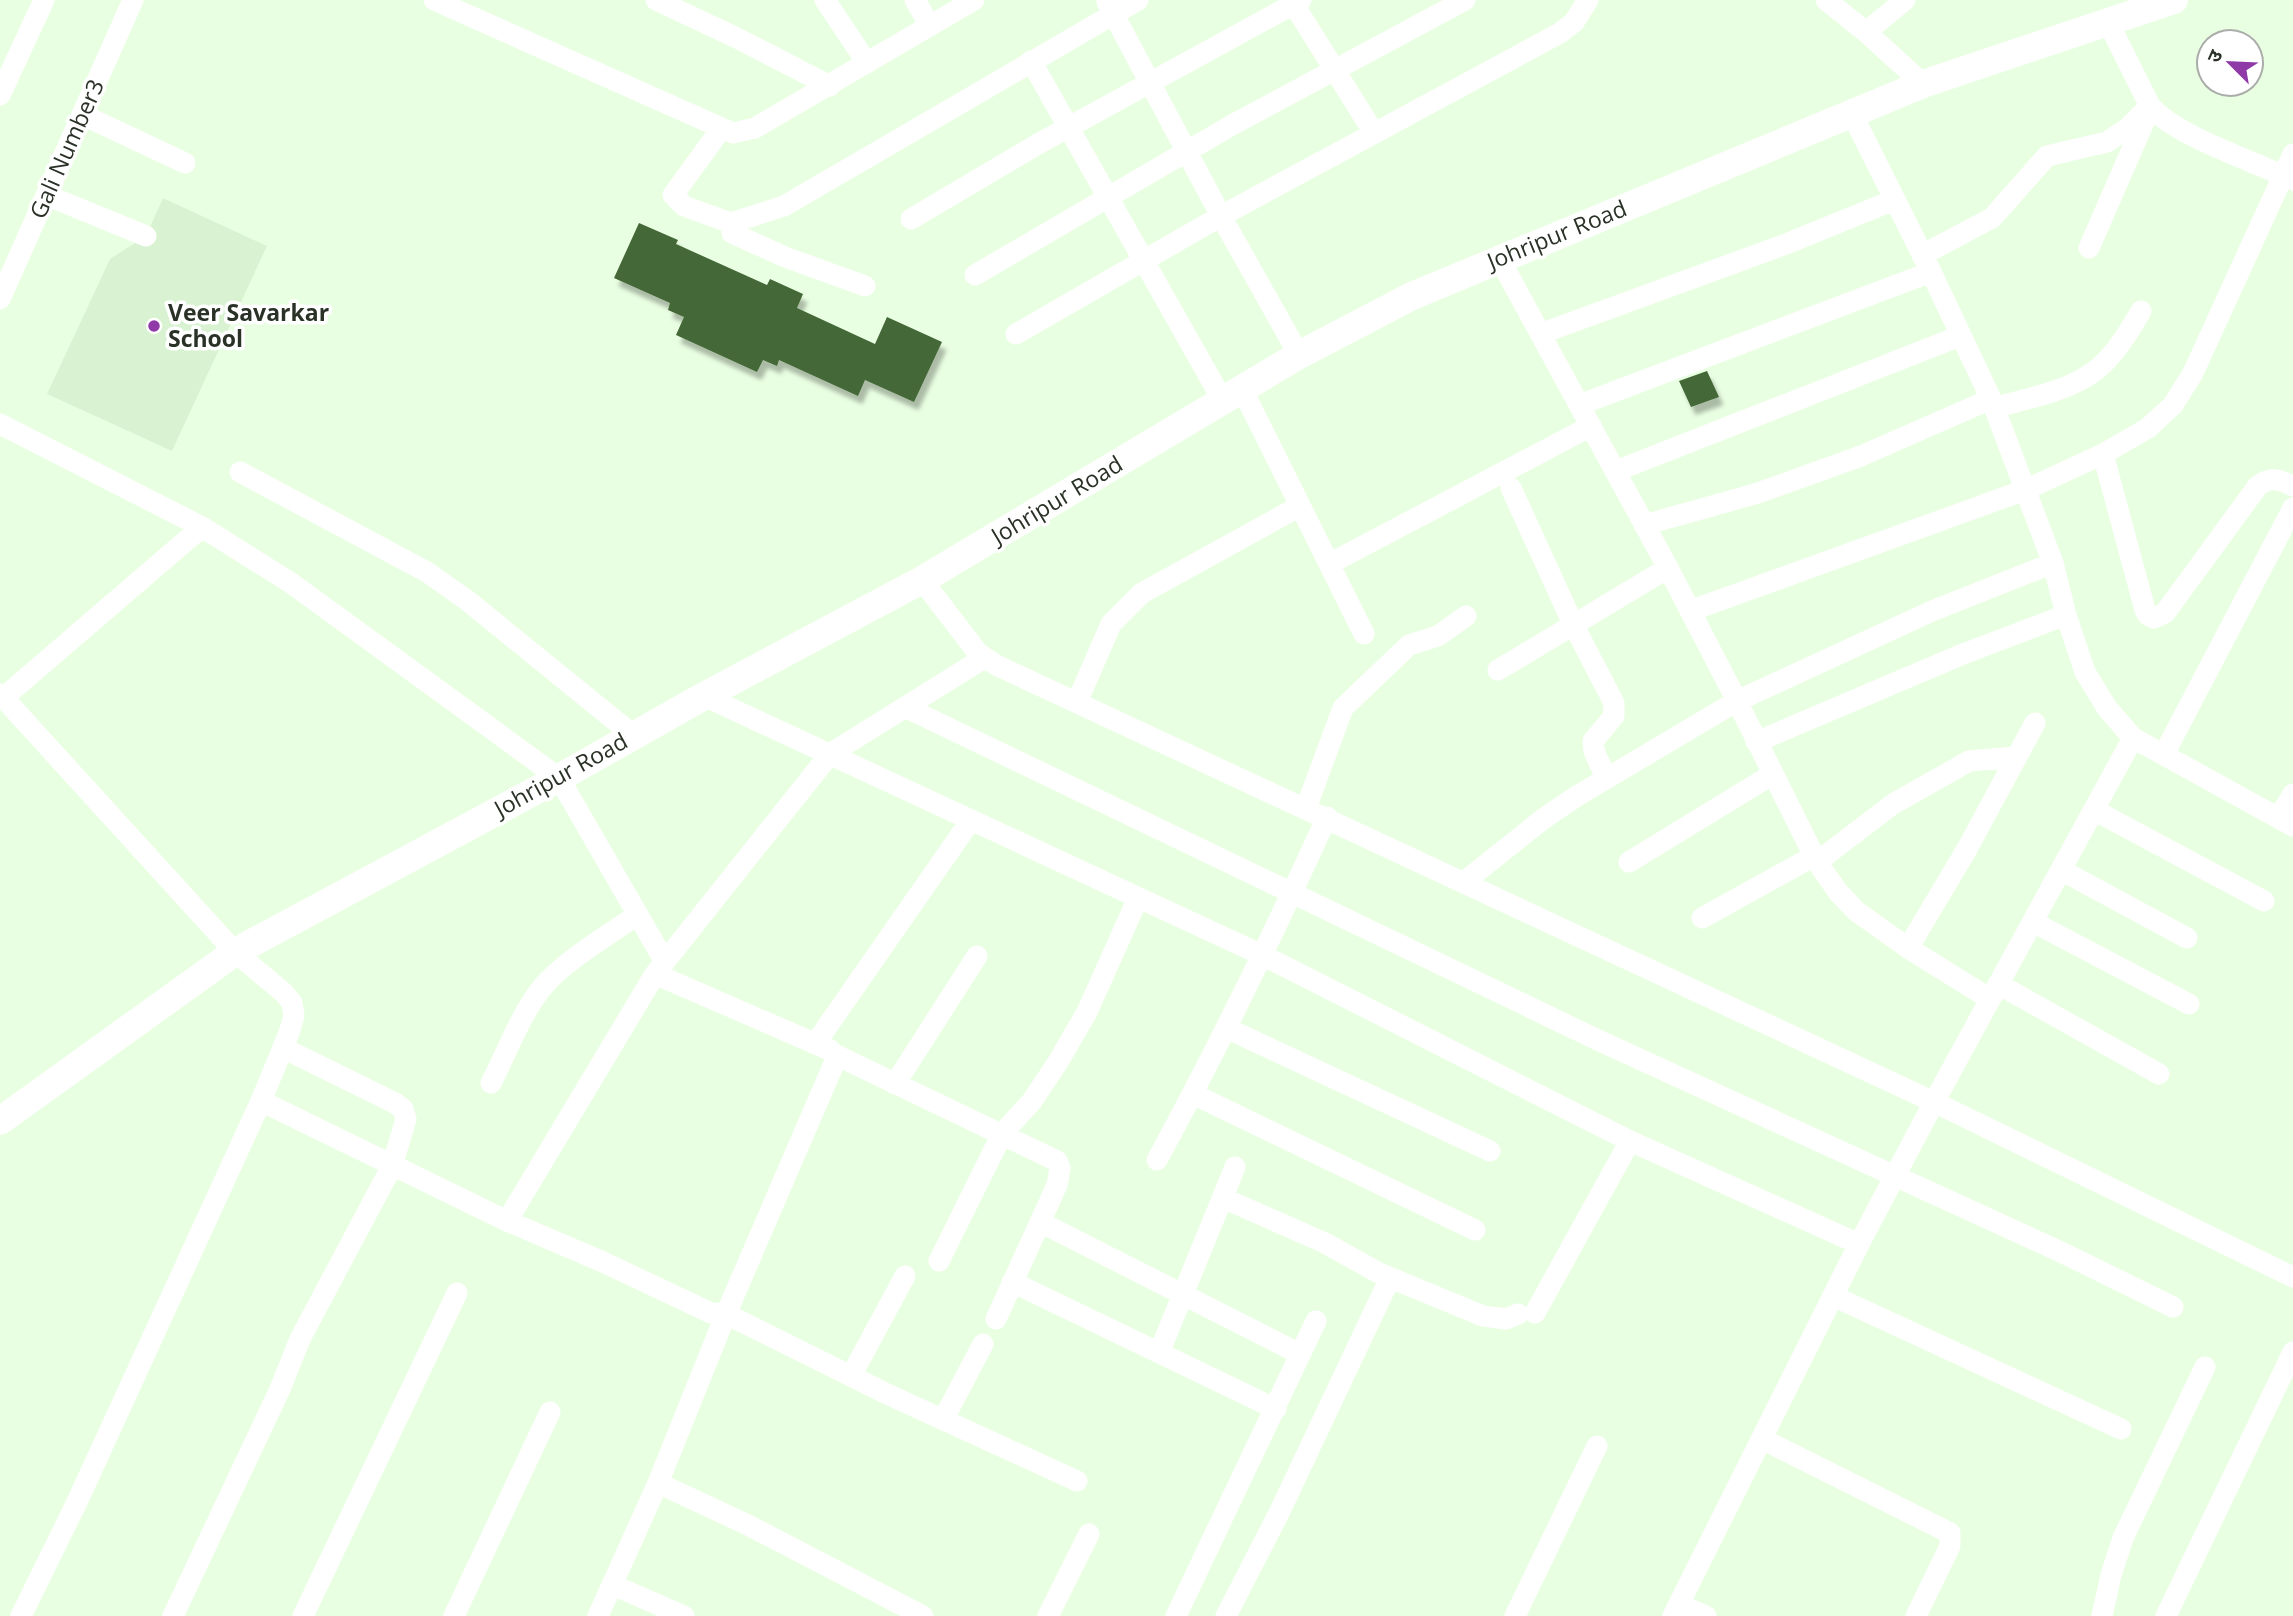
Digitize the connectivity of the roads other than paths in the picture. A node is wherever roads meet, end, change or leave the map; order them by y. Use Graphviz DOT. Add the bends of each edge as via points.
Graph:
graph roads {
  1 [pos="44,0"];
  2 [pos="133,0"];
  3 [pos="434,0"];
  4 [pos="656,0"];
  5 [pos="825,0"];
  6 [pos="915,0"];
  7 [pos="974,0"];
  8 [pos="1138,0"];
  9 [pos="1465,0"];
  10 [pos="1588,0"];
  11 [pos="1826,0"];
  12 [pos="1905,0"];
  13 [pos="2174,0"];
  14 [pos="1295,1"];
  15 [pos="1110,6"];
  16 [pos="2108,22"];
  17 [pos="930,26"];
  18 [pos="1866,32"];
  19 [pos="1031,61"];
  20 [pos="867,63"];
  21 [pos="1336,69"];
  22 [pos="5,71"];
  23 [pos="1152,84"];
  24 [pos="1923,84"];
  25 [pos="830,86"];
  26 [pos="0,95"];
  27 [pos="2150,106"];
  28 [pos="1852,114"];
  29 [pos="83,115"];
  30 [pos="1069,127"];
  31 [pos="721,129"];
  32 [pos="1374,133"];
  33 [pos="1187,150"];
  34 [pos="2293,154"];
  35 [pos="185,163"];
  36 [pos="2288,178"];
  37 [pos="46,195"];
  38 [pos="1107,197"];
  39 [pos="1894,200"];
  40 [pos="1221,216"];
  41 [pos="911,219"];
  42 [pos="731,223"];
  43 [pos="146,236"];
  44 [pos="2089,248"];
  45 [pos="1499,258"];
  46 [pos="1144,260"];
  47 [pos="1927,263"];
  48 [pos="975,275"];
  49 [pos="865,286"];
  50 [pos="0,299"];
  51 [pos="2141,311"];
  52 [pos="1016,334"];
  53 [pos="1541,334"];
  54 [pos="1960,336"];
  55 [pos="1299,355"];
  56 [pos="1233,395"];
  57 [pos="1993,403"];
  58 [pos="1579,405"];
  59 [pos="0,424"];
  60 [pos="1591,426"];
  61 [pos="2103,454"];
  62 [pos="1616,471"];
  63 [pos="240,472"];
  64 [pos="2293,486"];
  65 [pos="1511,488"];
  66 [pos="2025,490"];
  67 [pos="1300,506"];
  68 [pos="2293,508"];
  69 [pos="1644,525"];
  70 [pos="202,527"];
  71 [pos="2053,563"];
  72 [pos="1329,564"];
  73 [pos="1668,568"];
  74 [pos="922,580"];
  75 [pos="1690,611"];
  76 [pos="2066,615"];
  77 [pos="1466,616"];
  78 [pos="1573,624"];
  79 [pos="1364,634"];
  80 [pos="984,658"];
  81 [pos="1498,670"];
  82 [pos="2,696"];
  83 [pos="704,696"];
  84 [pos="1737,701"];
  85 [pos="1077,702"];
  86 [pos="907,708"];
  87 [pos="2035,723"];
  88 [pos="633,735"];
  89 [pos="2133,737"];
  90 [pos="1756,742"];
  91 [pos="830,754"];
  92 [pos="2164,754"];
  93 [pos="2016,757"];
  94 [pos="1773,774"];
  95 [pos="559,778"];
  96 [pos="1606,779"];
  97 [pos="2293,794"];
  98 [pos="1306,808"];
  99 [pos="2094,810"];
  100 [pos="1327,817"];
  101 [pos="971,820"];
  102 [pos="2286,822"];
  103 [pos="1816,859"];
  104 [pos="1629,862"];
  105 [pos="2061,870"];
  106 [pos="1464,882"];
  107 [pos="1293,892"];
  108 [pos="1138,898"];
  109 [pos="2264,901"];
  110 [pos="638,915"];
  111 [pos="1702,918"];
  112 [pos="2034,922"];
  113 [pos="2187,938"];
  114 [pos="1908,948"];
  115 [pos="235,952"];
  116 [pos="1262,955"];
  117 [pos="977,956"];
  118 [pos="660,968"];
  119 [pos="1994,991"];
  120 [pos="2189,1004"];
  121 [pos="1226,1028"];
  122 [pos="815,1044"];
  123 [pos="283,1048"];
  124 [pos="836,1055"];
  125 [pos="2159,1074"];
  126 [pos="491,1083"];
  127 [pos="895,1084"];
  128 [pos="1193,1094"];
  129 [pos="261,1101"];
  130 [pos="1934,1101"];
  131 [pos="0,1121"];
  132 [pos="1002,1134"];
  133 [pos="1630,1141"];
  134 [pos="1490,1151"];
  135 [pos="1157,1160"];
  136 [pos="392,1166"];
  137 [pos="1236,1167"];
  138 [pos="1894,1177"];
  139 [pos="1223,1198"];
  140 [pos="507,1222"];
  141 [pos="1040,1222"];
  142 [pos="1475,1230"];
  143 [pos="1859,1244"];
  144 [pos="939,1261"];
  145 [pos="905,1276"];
  146 [pos="1390,1278"];
  147 [pos="2293,1278"];
  148 [pos="1012,1282"];
  149 [pos="457,1293"];
  150 [pos="1183,1296"];
  151 [pos="1833,1296"];
  152 [pos="2173,1307"];
  153 [pos="726,1314"];
  154 [pos="996,1319"];
  155 [pos="1316,1321"];
  156 [pos="983,1344"];
  157 [pos="2293,1352"];
  158 [pos="1159,1353"];
  159 [pos="1300,1354"];
  160 [pos="2205,1367"];
  161 [pos="851,1376"];
  162 [pos="1276,1409"];
  163 [pos="550,1412"];
  164 [pos="943,1420"];
  165 [pos="2121,1429"];
  166 [pos="1762,1439"];
  167 [pos="1597,1446"];
  168 [pos="1077,1481"];
  169 [pos="658,1483"];
  170 [pos="1089,1534"];
  171 [pos="613,1584"];
  172 [pos="1676,1610"];
  173 [pos="21,1616"];
  174 [pos="173,1616"];
  175 [pos="303,1616"];
  176 [pos="454,1616"];
  177 [pos="598,1616"];
  178 [pos="684,1616"];
  179 [pos="923,1616"];
  180 [pos="1048,1616"];
  181 [pos="1176,1616"];
  182 [pos="1226,1616"];
  183 [pos="1514,1616"];
  184 [pos="1706,1616"];
  185 [pos="1916,1616"];
  186 [pos="2102,1616"];
  187 [pos="2166,1616"];
  1 -- 22 [label="street"];
  2 -- 29 [label="street, Gali Number3"];
  3 -- 31 [label="street"];
  4 -- 25 [label="street"];
  5 -- 20 [label="street"];
  6 -- 17 [label="street"];
  7 -- 17 [label="street"];
  8 -- 15 [label="street"];
  9 -- 21 [label="street"];
  10 -- 32 [label="street" via="1574,22 1560,33"];
  11 -- 18 [label="street"];
  12 -- 18 [label="street"];
  13 -- 16 [label="street, Johripur Road"];
  14 -- 21 [label="street"];
  14 -- 23 [label="street"];
  15 -- 19 [label="street"];
  15 -- 23 [label="street"];
  16 -- 24 [label="street, Johripur Road"];
  16 -- 27 [label="street"];
  17 -- 20 [label="street"];
  18 -- 24 [label="street"];
  19 -- 30 [label="street"];
  19 -- 42 [label="street" via="784,206"];
  20 -- 25 [label="street"];
  21 -- 32 [label="street"];
  21 -- 33 [label="street"];
  22 -- 26 [label="street"];
  23 -- 30 [label="street"];
  23 -- 33 [label="street"];
  24 -- 28 [label="street, Johripur Road"];
  25 -- 31 [label="street" via="755,128 733,133"];
  27 -- 36 [label="street" via="2178,128"];
  27 -- 44 [label="street"];
  27 -- 47 [label="street" via="2107,142 2047,156 1992,218"];
  28 -- 39 [label="street"];
  28 -- 45 [label="street, Johripur Road"];
  29 -- 35 [label="street"];
  29 -- 37 [label="street, Gali Number3"];
  30 -- 38 [label="street"];
  30 -- 41 [label="street"];
  31 -- 42 [label="street" via="673,195 684,206"];
  32 -- 40 [label="street"];
  33 -- 38 [label="street"];
  33 -- 40 [label="street"];
  34 -- 36 [label="street"];
  36 -- 61 [label="street" via="2173,405 2148,428"];
  37 -- 43 [label="street"];
  37 -- 50 [label="street, Gali Number3"];
  38 -- 46 [label="street"];
  38 -- 48 [label="street"];
  39 -- 47 [label="street"];
  39 -- 53 [label="street"];
  40 -- 46 [label="street"];
  40 -- 55 [label="street"];
  42 -- 49 [label="street" via="732,233"];
  45 -- 53 [label="street"];
  45 -- 55 [label="street, Johripur Road" via="1412,296"];
  46 -- 52 [label="street"];
  46 -- 56 [label="street"];
  47 -- 54 [label="street"];
  47 -- 58 [label="street"];
  51 -- 57 [label="street" via="2106,362 2086,377 2071,385"];
  53 -- 58 [label="street"];
  54 -- 57 [label="street"];
  54 -- 62 [label="street"];
  55 -- 56 [label="street, Johripur Road"];
  56 -- 67 [label="street"];
  56 -- 74 [label="street, Johripur Road"];
  57 -- 66 [label="street"];
  57 -- 69 [label="street" via="1784,484"];
  58 -- 60 [label="street"];
  59 -- 70 [label="street"];
  60 -- 62 [label="street"];
  60 -- 72 [label="street"];
  61 -- 64 [label="street" via="2145,610 2154,618 2165,613 2257,487 2273,479"];
  61 -- 66 [label="street"];
  62 -- 69 [label="street"];
  63 -- 88 [label="street" via="427,572"];
  65 -- 78 [label="street"];
  66 -- 71 [label="street"];
  66 -- 75 [label="street"];
  67 -- 72 [label="street"];
  67 -- 85 [label="street" via="1142,593 1111,624"];
  68 -- 92 [label="street"];
  69 -- 73 [label="street"];
  70 -- 82 [label="street"];
  70 -- 95 [label="street" via="291,583"];
  71 -- 76 [label="street"];
  71 -- 84 [label="street" via="1932,611"];
  72 -- 79 [label="street"];
  73 -- 75 [label="street"];
  73 -- 78 [label="street"];
  74 -- 80 [label="street"];
  74 -- 83 [label="street, Johripur Road"];
  75 -- 84 [label="street"];
  76 -- 89 [label="street" via="2085,672 2107,708"];
  76 -- 90 [label="street"];
  77 -- 98 [label="street" via="1438,636 1409,645 1343,708"];
  78 -- 81 [label="street"];
  78 -- 96 [label="street" via="1614,703 1614,716 1593,741"];
  80 -- 85 [label="street"];
  80 -- 86 [label="street"];
  82 -- 115 [label="street"];
  83 -- 88 [label="street, Johripur Road"];
  83 -- 91 [label="street"];
  84 -- 90 [label="street"];
  84 -- 96 [label="street"];
  85 -- 98 [label="street"];
  86 -- 91 [label="street"];
  86 -- 107 [label="street"];
  87 -- 93 [label="street"];
  88 -- 95 [label="street, Johripur Road"];
  89 -- 92 [label="street"];
  89 -- 99 [label="street"];
  90 -- 94 [label="street"];
  91 -- 101 [label="street"];
  91 -- 118 [label="street"];
  92 -- 102 [label="street"];
  93 -- 103 [label="street" via="1969,761 1893,804"];
  93 -- 114 [label="street"];
  94 -- 103 [label="street"];
  94 -- 104 [label="street"];
  95 -- 110 [label="street"];
  95 -- 115 [label="street, Johripur Road"];
  96 -- 106 [label="street" via="1542,819"];
  97 -- 102 [label="street"];
  98 -- 100 [label="street"];
  99 -- 105 [label="street"];
  99 -- 109 [label="street"];
  100 -- 106 [label="street"];
  100 -- 107 [label="street"];
  101 -- 108 [label="street"];
  101 -- 122 [label="street"];
  103 -- 111 [label="street"];
  103 -- 114 [label="street" via="1856,911"];
  105 -- 112 [label="street"];
  105 -- 113 [label="street"];
  106 -- 130 [label="street"];
  107 -- 116 [label="street"];
  107 -- 138 [label="street"];
  108 -- 116 [label="street"];
  108 -- 132 [label="street" via="1087,1012 1032,1101"];
  110 -- 118 [label="street"];
  110 -- 126 [label="street" via="568,963 546,984"];
  112 -- 119 [label="street"];
  112 -- 120 [label="street"];
  114 -- 119 [label="street"];
  115 -- 123 [label="street" via="292,1003 294,1016"];
  115 -- 131 [label="street, Johripur Road"];
  116 -- 121 [label="street"];
  116 -- 133 [label="street"];
  117 -- 127 [label="street"];
  118 -- 122 [label="street"];
  118 -- 140 [label="street"];
  119 -- 125 [label="street"];
  119 -- 130 [label="street"];
  121 -- 128 [label="street"];
  121 -- 134 [label="street"];
  122 -- 124 [label="street"];
  123 -- 129 [label="street"];
  123 -- 136 [label="street" via="403,1110 406,1119"];
  124 -- 127 [label="street"];
  124 -- 153 [label="street"];
  127 -- 132 [label="street"];
  128 -- 135 [label="street"];
  128 -- 142 [label="street"];
  129 -- 136 [label="street"];
  129 -- 173 [label="street"];
  130 -- 138 [label="street"];
  130 -- 147 [label="street"];
  132 -- 141 [label="street" via="1057,1161 1056,1185"];
  132 -- 144 [label="street"];
  133 -- 143 [label="street"];
  133 -- 146 [label="street" via="1527,1314 1506,1318 1483,1315"];
  136 -- 140 [label="street"];
  136 -- 174 [label="street" via="300,1339"];
  137 -- 139 [label="street"];
  138 -- 143 [label="street"];
  138 -- 152 [label="street"];
  139 -- 146 [label="street"];
  139 -- 150 [label="street"];
  140 -- 153 [label="street" via="711,1313"];
  141 -- 148 [label="street"];
  141 -- 150 [label="street"];
  143 -- 151 [label="street"];
  145 -- 161 [label="street"];
  146 -- 182 [label="street"];
  148 -- 154 [label="street"];
  148 -- 158 [label="street"];
  149 -- 175 [label="street"];
  150 -- 158 [label="street"];
  150 -- 159 [label="street"];
  151 -- 165 [label="street"];
  151 -- 166 [label="street"];
  153 -- 161 [label="street"];
  153 -- 169 [label="street"];
  155 -- 159 [label="street"];
  156 -- 164 [label="street"];
  157 -- 187 [label="street"];
  158 -- 162 [label="street"];
  159 -- 162 [label="street"];
  160 -- 186 [label="street" via="2123,1538"];
  161 -- 164 [label="street"];
  162 -- 181 [label="street"];
  163 -- 176 [label="street"];
  164 -- 168 [label="street"];
  166 -- 172 [label="street"];
  166 -- 185 [label="street" via="1950,1533 1950,1546"];
  167 -- 183 [label="street"];
  169 -- 171 [label="street"];
  169 -- 179 [label="street"];
  170 -- 180 [label="street"];
  171 -- 177 [label="street"];
  171 -- 178 [label="street"];
  172 -- 184 [label="street"];
}
